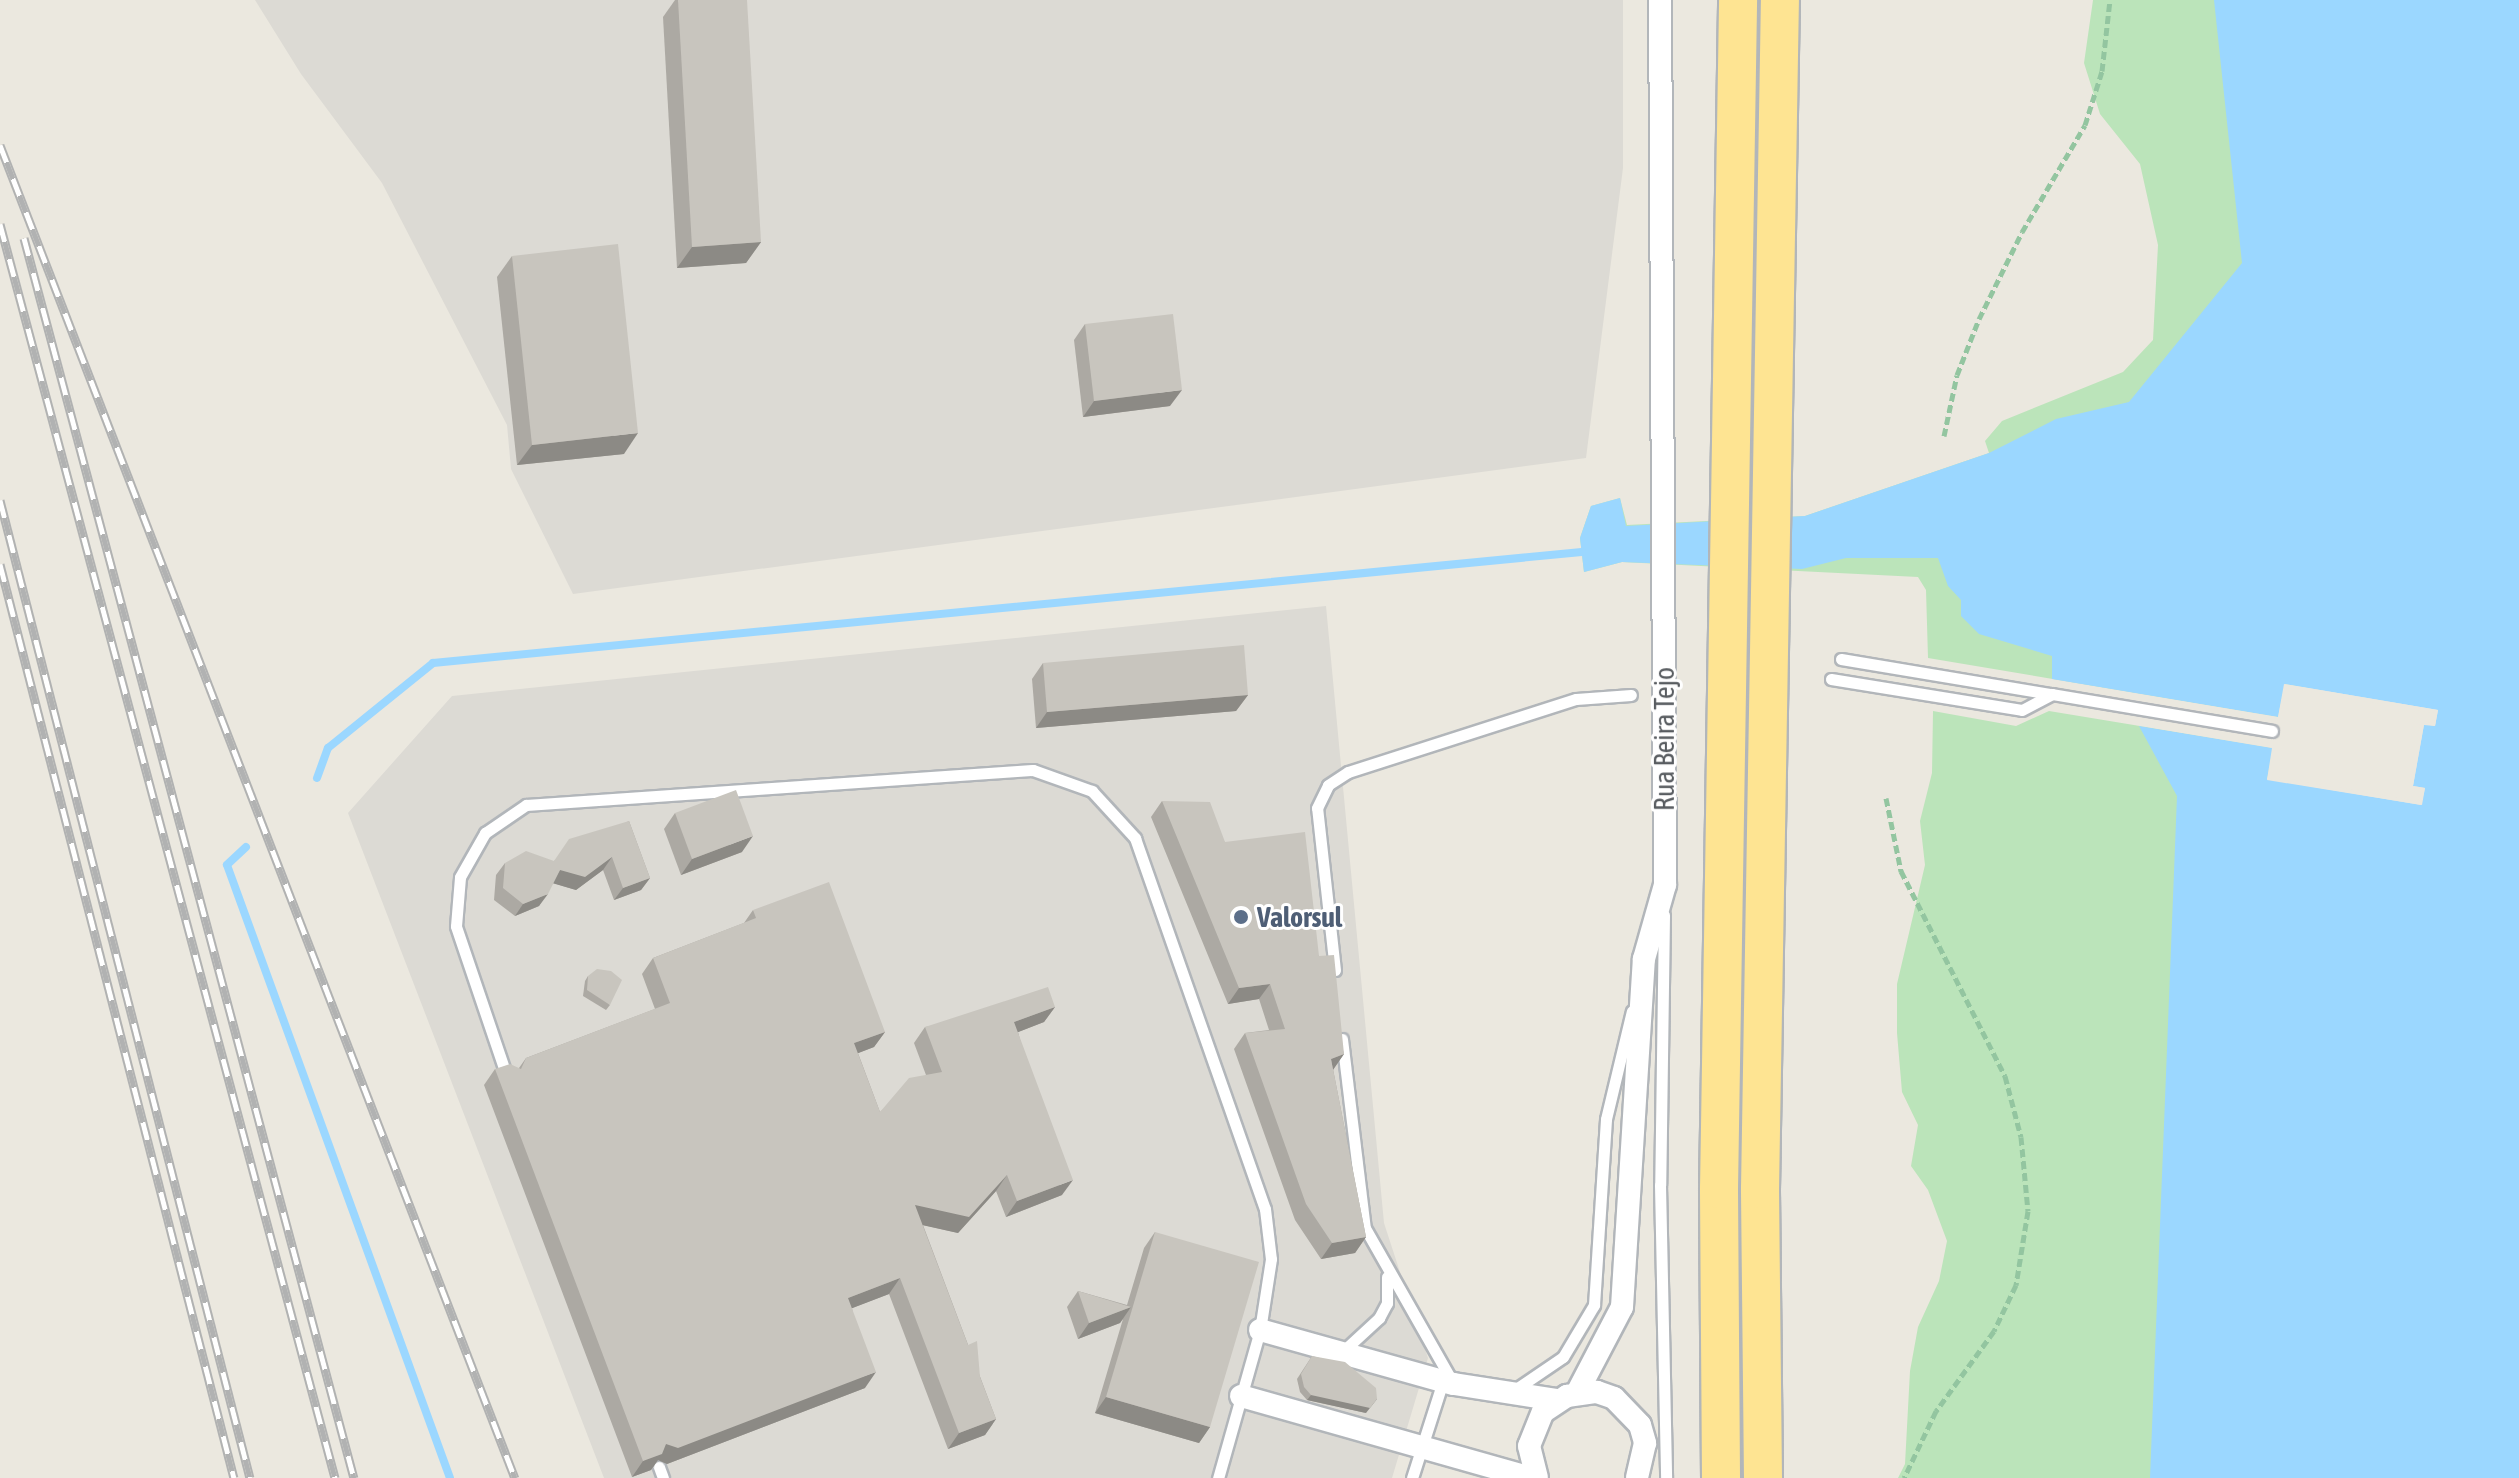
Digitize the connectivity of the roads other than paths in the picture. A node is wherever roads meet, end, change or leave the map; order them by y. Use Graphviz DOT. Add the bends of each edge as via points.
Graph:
graph roads {
  1 [pos="1660,0"];
  2 [pos="1738,0"];
  3 [pos="1780,0"];
  4 [pos="1841,659"];
  5 [pos="1831,679"];
  6 [pos="2052,694"];
  7 [pos="1631,695"];
  8 [pos="2272,731"];
  9 [pos="1665,885"];
  10 [pos="1644,959"];
  11 [pos="1336,980"];
  12 [pos="1341,1026"];
  13 [pos="507,1077"];
  14 [pos="1384,1269"];
  15 [pos="1260,1330"];
  16 [pos="1341,1353"];
  17 [pos="1448,1383"];
  18 [pos="1509,1393"];
  19 [pos="1241,1396"];
  20 [pos="1567,1396"];
  21 [pos="1422,1447"];
  22 [pos="1218,1478"];
  23 [pos="1412,1478"];
  24 [pos="1531,1478"];
  25 [pos="1537,1478"];
  26 [pos="1637,1478"];
  27 [pos="1666,1478"];
  28 [pos="1721,1478"];
  29 [pos="1763,1478"];
  1 -- 9 [label="street, Rua Beira Tejo"];
  2 -- 28 [label="highway" via="1719,1189"];
  3 -- 29 [label="highway" via="1760,1189"];
  4 -- 6 [label="lane"];
  5 -- 6 [label="lane" via="2022,710"];
  6 -- 8 [label="lane"];
  7 -- 11 [label="lane" via="1576,699 1348,772 1328,785 1317,808"];
  9 -- 10 [label="street"];
  9 -- 27 [label="lane, Rua Beira Tejo" via="1660,1185"];
  10 -- 18 [label="lane" via="1606,1119 1594,1305 1563,1357"];
  10 -- 20 [label="street" via="1622,1307"];
  12 -- 14 [label="lane" via="1361,1213"];
  13 -- 15 [label="lane" via="456,926 460,877 485,833 526,805 1033,770 1092,791 1135,838 1265,1209 1271,1259"];
  14 -- 16 [label="lane" via="1387,1303"];
  14 -- 17 [label="lane"];
  15 -- 16 [label="street"];
  15 -- 19 [label="lane"];
  16 -- 17 [label="street"];
  17 -- 18 [label="street"];
  17 -- 21 [label="lane"];
  18 -- 20 [label="street"];
  19 -- 21 [label="street"];
  19 -- 22 [label="lane"];
  20 -- 25 [label="street" via="1543,1412 1531,1437"];
  20 -- 26 [label="street" via="1597,1392 1629,1409 1645,1443"];
  21 -- 23 [label="lane"];
  21 -- 24 [label="street"];
}
